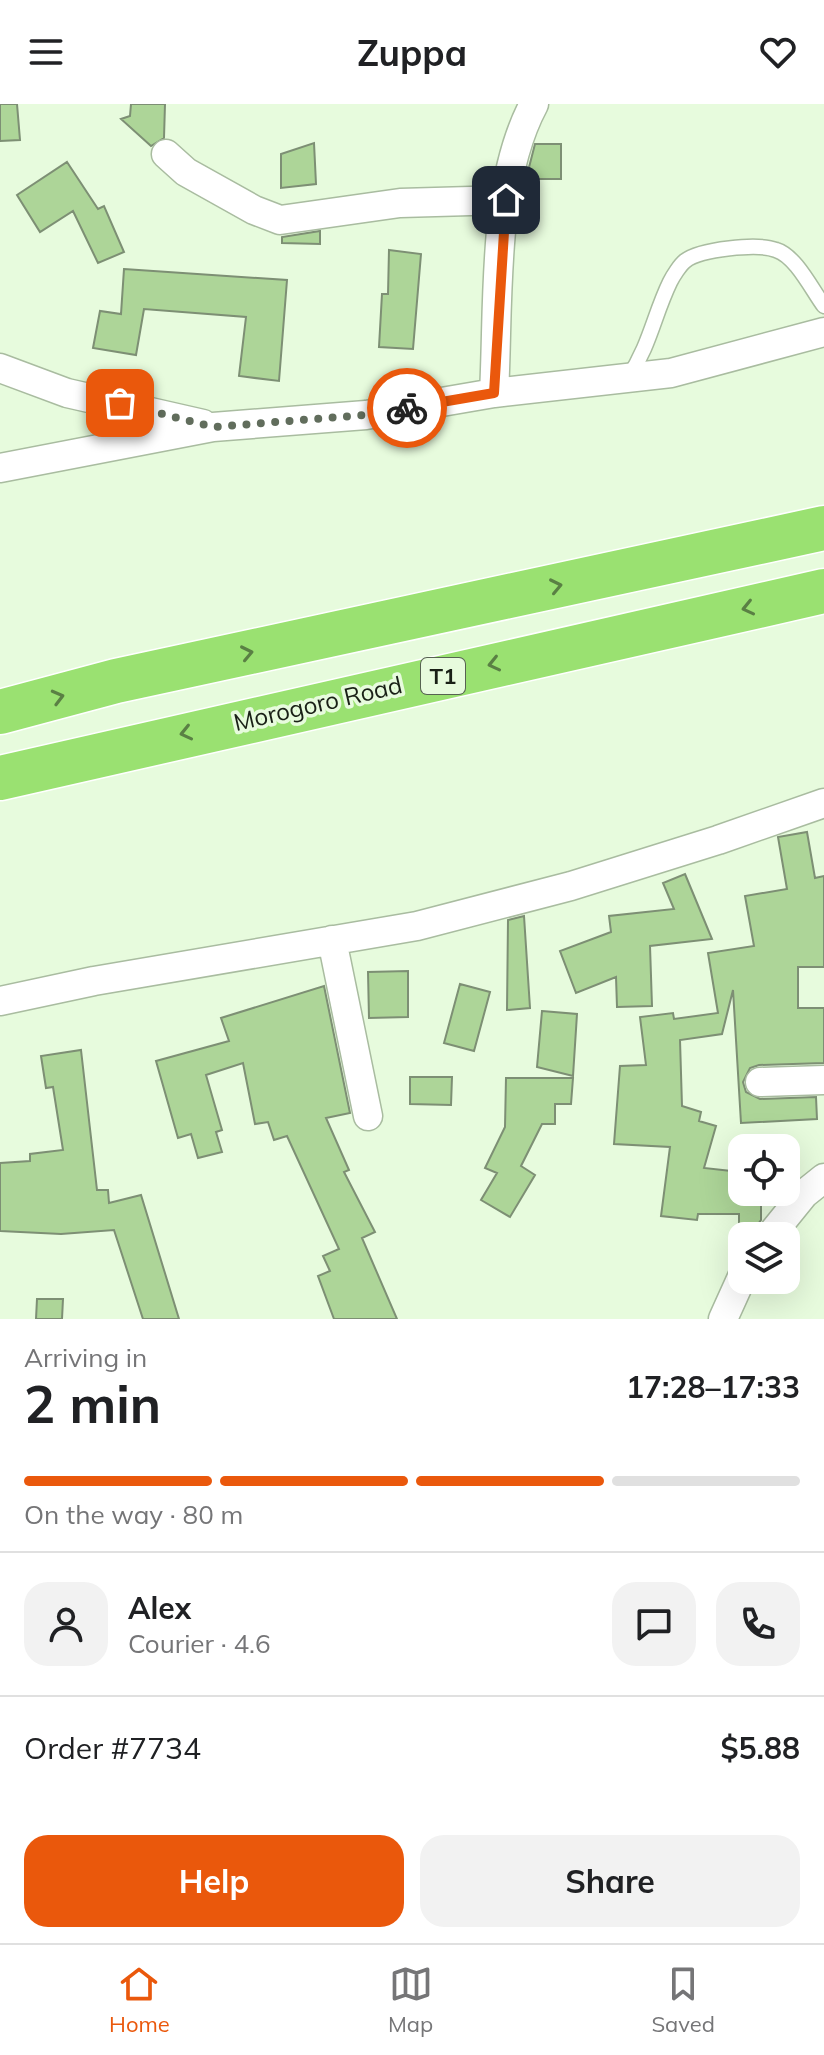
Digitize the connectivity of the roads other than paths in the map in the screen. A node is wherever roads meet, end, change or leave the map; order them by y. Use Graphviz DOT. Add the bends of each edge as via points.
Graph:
graph roads {
  1 [pos="534,104"];
  2 [pos="166,154"];
  3 [pos="506,200"];
  4 [pos="824,306"];
  5 [pos="824,332"];
  6 [pos="0,368"];
  7 [pos="628,378"];
  8 [pos="494,393"];
  9 [pos="213,427"];
  10 [pos="0,468"];
  11 [pos="824,528"];
  12 [pos="824,591"];
  13 [pos="0,712"];
  14 [pos="0,778"];
  15 [pos="824,803"];
  16 [pos="332,940"];
  17 [pos="0,1001"];
  18 [pos="824,1080"];
  19 [pos="760,1082"];
  20 [pos="368,1116"];
  21 [pos="824,1178"];
  22 [pos="781,1222"];
  23 [pos="734,1294"];
  24 [pos="723,1319"];
  1 -- 3 [label="street" via="521,129"];
  2 -- 3 [label="street" via="186,172 280,220 400,203"];
  3 -- 8 [label="street"];
  4 -- 7 [label="lane" via="777,250 747,247 685,261 671,281 646,351"];
  5 -- 7 [label="street" via="671,373"];
  6 -- 9 [label="street" via="67,393"];
  7 -- 8 [label="street"];
  8 -- 9 [label="street" via="366,415"];
  9 -- 10 [label="street"];
  13 -- 11 [label="highway, one-way" via="116,681"];
  12 -- 14 [label="highway, Morogoro Road / T1, one-way"];
  15 -- 16 [label="street" via="571,886 417,926"];
  16 -- 17 [label="street"];
  16 -- 20 [label="street"];
  18 -- 19 [label="street"];
  21 -- 22 [label="street"];
  23 -- 24 [label="street"];
}
